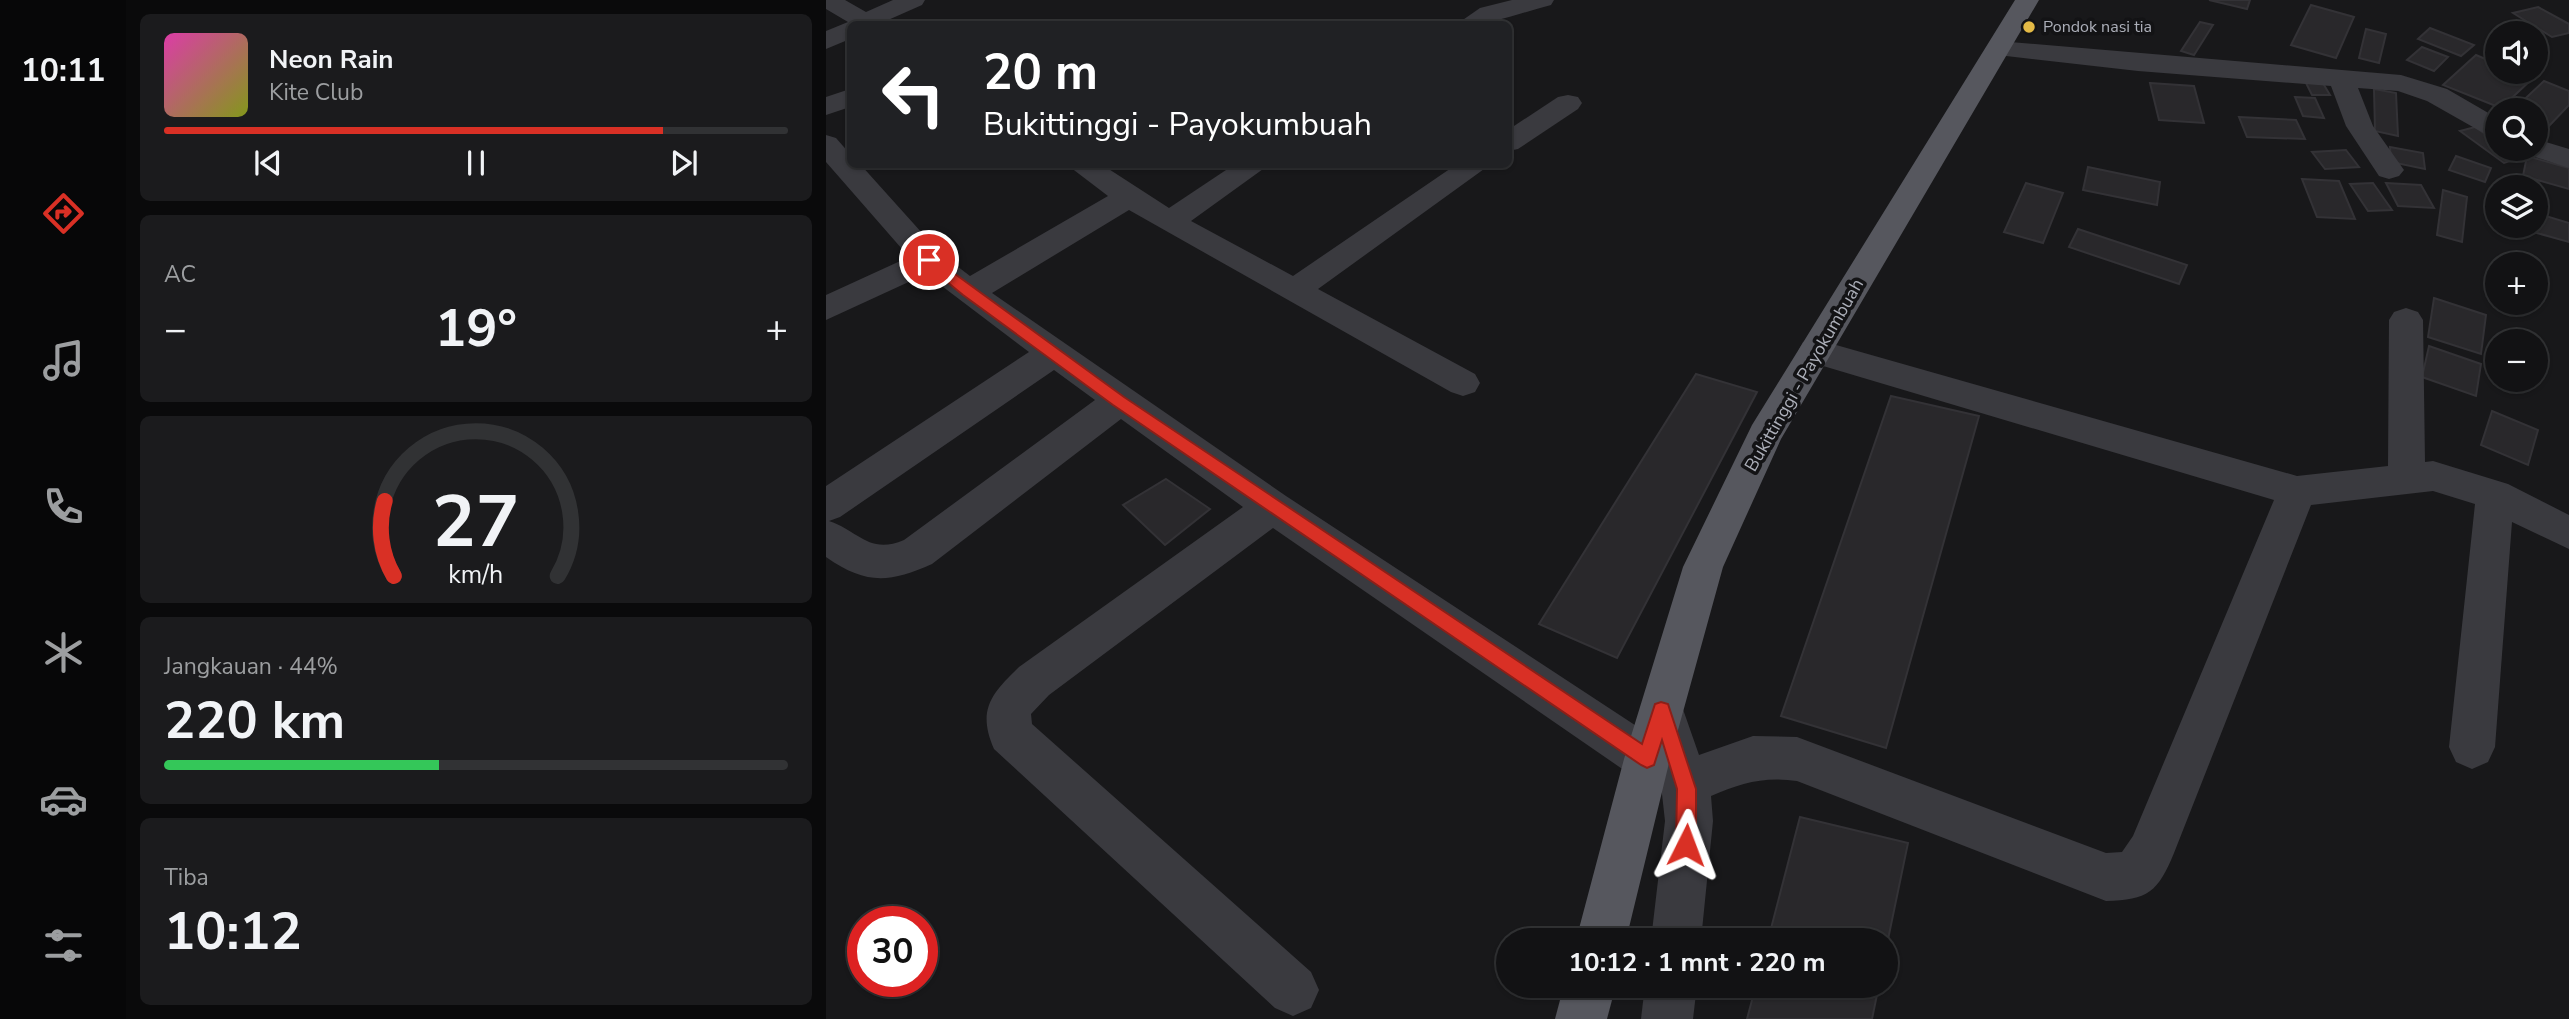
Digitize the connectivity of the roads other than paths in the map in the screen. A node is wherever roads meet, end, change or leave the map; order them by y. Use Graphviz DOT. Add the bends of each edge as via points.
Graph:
graph roads {
  1 [pos="827,0"];
  2 [pos="912,0"];
  3 [pos="1542,0"];
  4 [pos="2027,0"];
  5 [pos="853,21"];
  6 [pos="867,21"];
  7 [pos="1474,21"];
  8 [pos="847,30"];
  9 [pos="826,41"];
  10 [pos="1998,49"];
  11 [pos="2342,77"];
  12 [pos="847,98"];
  13 [pos="1567,103"];
  14 [pos="826,107"];
  15 [pos="2485,123"];
  16 [pos="1512,140"];
  17 [pos="826,144"];
  18 [pos="2548,152"];
  19 [pos="2569,159"];
  20 [pos="847,168"];
  21 [pos="847,168"];
  22 [pos="1086,168"];
  23 [pos="1250,168"];
  24 [pos="1471,168"];
  25 [pos="2389,170"];
  26 [pos="1127,198"];
  27 [pos="1169,222"];
  28 [pos="929,260"];
  29 [pos="1293,291"];
  30 [pos="968,292"];
  31 [pos="826,308"];
  32 [pos="2406,320"];
  33 [pos="1815,351"];
  34 [pos="1052,354"];
  35 [pos="1463,383"];
  36 [pos="1119,401"];
  37 [pos="2407,477"];
  38 [pos="2297,491"];
  39 [pos="2495,495"];
  40 [pos="826,506"];
  41 [pos="1272,507"];
  42 [pos="2569,533"];
  43 [pos="826,536"];
  44 [pos="1661,710"];
  45 [pos="2472,747"];
  46 [pos="1666,771"];
  47 [pos="1606,928"];
  48 [pos="1677,928"];
  49 [pos="1293,990"];
  50 [pos="1587,998"];
  51 [pos="1669,998"];
  52 [pos="1581,1019"];
  53 [pos="1667,1019"];
  1 -- 5 [label="street"];
  2 -- 6 [label="street"];
  3 -- 7 [label="street"];
  4 -- 10 [label="main road, Bukittinggi - Payokumbuah"];
  8 -- 9 [label="street"];
  10 -- 11 [label="street"];
  10 -- 33 [label="main road, Bukittinggi - Payokumbuah"];
  11 -- 15 [label="street" via="2401,83"];
  11 -- 25 [label="street" via="2353,120"];
  12 -- 14 [label="street"];
  13 -- 16 [label="street"];
  17 -- 20 [label="street"];
  18 -- 19 [label="street"];
  21 -- 28 [label="street"];
  22 -- 26 [label="street"];
  23 -- 27 [label="street"];
  24 -- 29 [label="street"];
  26 -- 27 [label="street"];
  26 -- 30 [label="street"];
  27 -- 29 [label="street"];
  28 -- 30 [label="street"];
  28 -- 31 [label="street"];
  29 -- 35 [label="street"];
  30 -- 34 [label="street"];
  32 -- 37 [label="street"];
  33 -- 38 [label="street"];
  33 -- 44 [label="main road, Bukittinggi - Payokumbuah" via="1765,435 1703,567"];
  34 -- 36 [label="street"];
  34 -- 40 [label="street"];
  36 -- 41 [label="street"];
  36 -- 43 [label="street" via="918,552 896,563 876,565 862,560"];
  37 -- 38 [label="street"];
  37 -- 39 [label="street" via="2432,476"];
  38 -- 46 [label="street" via="2150,853 2134,876 2106,877 1797,759 1774,754"];
  39 -- 42 [label="street"];
  39 -- 45 [label="street"];
  41 -- 46 [label="street"];
  41 -- 49 [label="street" via="1034,681 1009,706 1010,734"];
  44 -- 46 [label="street"];
  46 -- 47 [label="main road"];
  46 -- 48 [label="street" via="1689,821"];
  50 -- 52 [label="main road"];
  51 -- 53 [label="street"];
}
